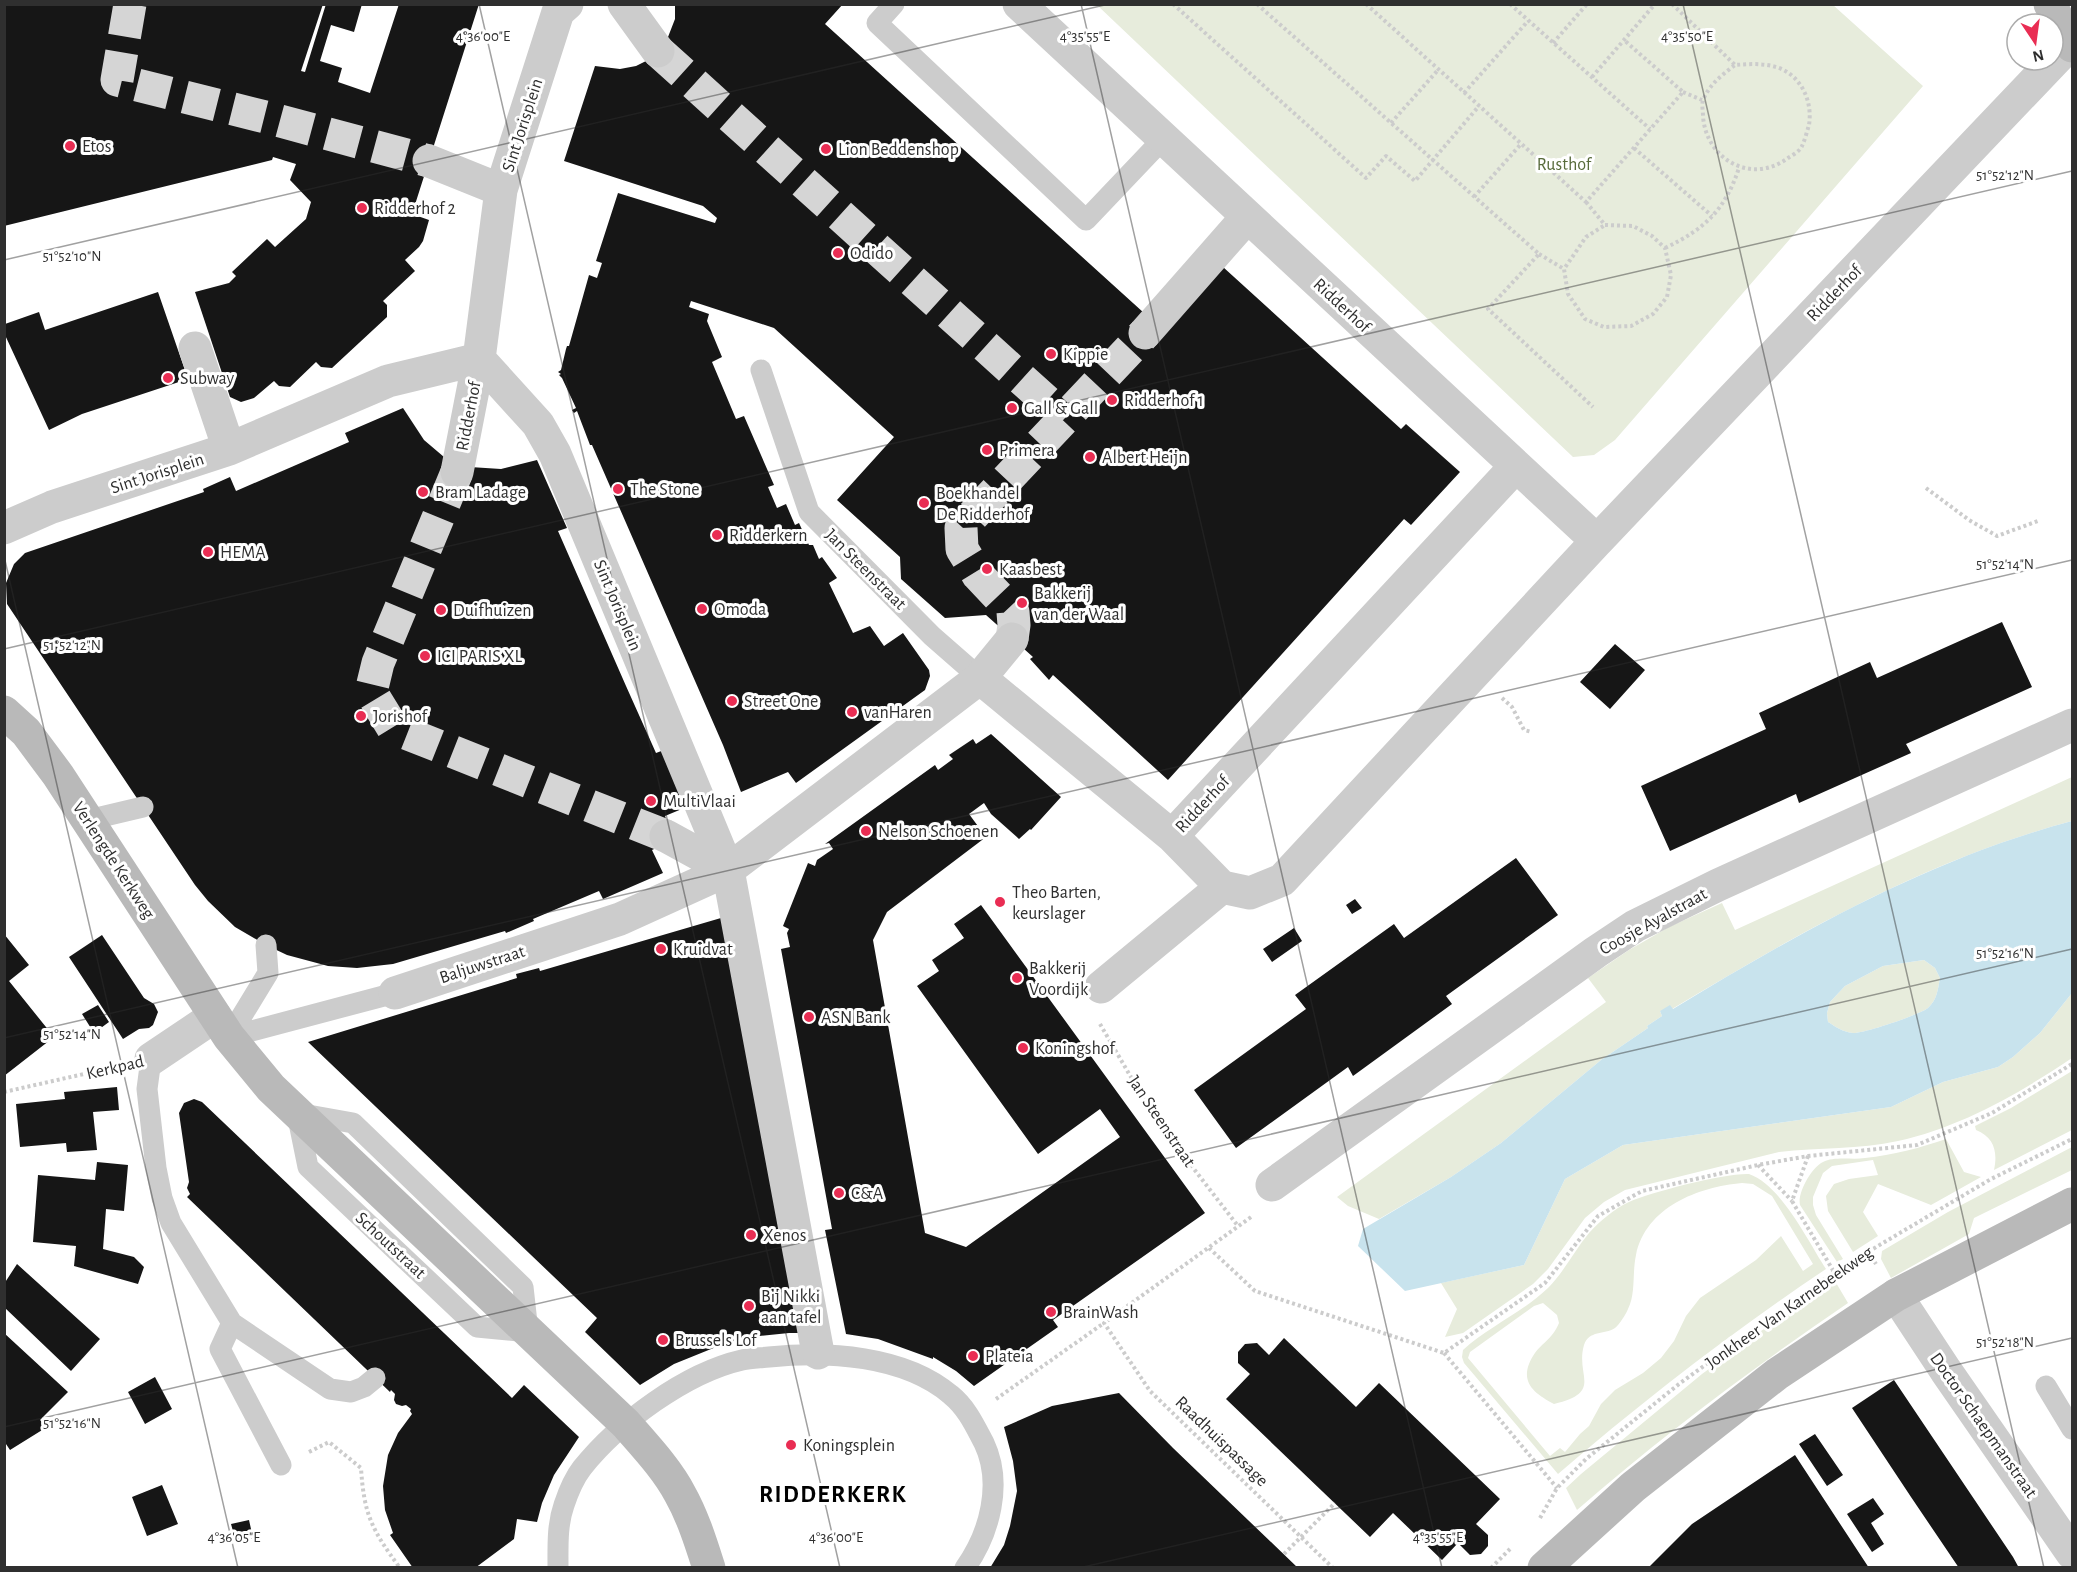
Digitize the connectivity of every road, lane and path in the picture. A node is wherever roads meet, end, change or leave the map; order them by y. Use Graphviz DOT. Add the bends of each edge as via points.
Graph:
graph roads {
  1 [pos="567,4"];
  2 [pos="624,4"];
  3 [pos="894,4"];
  4 [pos="1019,4"];
  5 [pos="1173,4"];
  6 [pos="1257,4"];
  7 [pos="1366,4"];
  8 [pos="1587,4"];
  9 [pos="1655,4"];
  10 [pos="1672,4"];
  11 [pos="2050,4"];
  12 [pos="1511,5"];
  13 [pos="1528,21"];
  14 [pos="1624,40"];
  15 [pos="1553,43"];
  16 [pos="2072,45"];
  17 [pos="658,51"];
  18 [pos="1735,65"];
  19 [pos="1438,70"];
  20 [pos="1592,77"];
  21 [pos="1683,92"];
  22 [pos="1464,93"];
  23 [pos="1702,100"];
  24 [pos="1479,106"];
  25 [pos="1391,123"];
  26 [pos="1650,129"];
  27 [pos="1163,139"];
  28 [pos="1521,144"];
  29 [pos="1634,148"];
  30 [pos="429,161"];
  31 [pos="1434,161"];
  32 [pos="1739,168"];
  33 [pos="501,190"];
  34 [pos="1474,197"];
  35 [pos="1586,202"];
  36 [pos="1712,216"];
  37 [pos="1247,217"];
  38 [pos="1605,225"];
  39 [pos="1665,248"];
  40 [pos="1539,254"];
  41 [pos="1564,269"];
  42 [pos="1145,333"];
  43 [pos="195,348"];
  44 [pos="479,359"];
  45 [pos="761,370"];
  46 [pos="1593,407"];
  47 [pos="229,449"];
  48 [pos="1516,466"];
  49 [pos="457,472"];
  50 [pos="1926,488"];
  51 [pos="2038,521"];
  52 [pos="4,528"];
  53 [pos="1597,542"];
  54 [pos="1012,639"];
  55 [pos="1474,674"];
  56 [pos="980,678"];
  57 [pos="4,712"];
  58 [pos="2073,725"];
  59 [pos="1532,732"];
  60 [pos="143,807"];
  61 [pos="88,820"];
  62 [pos="666,836"];
  63 [pos="1172,836"];
  64 [pos="729,870"];
  65 [pos="1222,887"];
  66 [pos="266,945"];
  67 [pos="1101,987"];
  68 [pos="395,993"];
  69 [pos="222,1026"];
  70 [pos="151,1059"];
  71 [pos="2073,1064"];
  72 [pos="4,1092"];
  73 [pos="2073,1139"];
  74 [pos="1808,1156"];
  75 [pos="1758,1165"];
  76 [pos="1272,1185"];
  77 [pos="1792,1202"];
  78 [pos="2073,1204"];
  79 [pos="1209,1248"];
  80 [pos="1834,1272"];
  81 [pos="1896,1295"];
  82 [pos="232,1323"];
  83 [pos="1104,1323"];
  84 [pos="818,1353"];
  85 [pos="1444,1353"];
  86 [pos="375,1378"];
  87 [pos="2046,1386"];
  88 [pos="990,1403"];
  89 [pos="617,1416"];
  90 [pos="2073,1429"];
  91 [pos="281,1465"];
  92 [pos="1557,1488"];
  93 [pos="1335,1503"];
  94 [pos="1540,1519"];
  95 [pos="2073,1553"];
  96 [pos="1284,1554"];
  97 [pos="400,1568"];
  98 [pos="558,1568"];
  99 [pos="710,1568"];
  100 [pos="965,1568"];
  101 [pos="1333,1568"];
  102 [pos="1544,1568"];
  1 -- 33 [label="street, Sint Jorisplein" via="558,12"];
  2 -- 17 [label="street"];
  3 -- 27 [label="lane" via="877,23 1086,220"];
  4 -- 27 [label="street, Ridderhof"];
  5 -- 31 [label="path" via="1366,178 1386,156 1415,182"];
  6 -- 25 [label="path"];
  7 -- 19 [label="path"];
  8 -- 15 [label="path"];
  9 -- 14 [label="path"];
  10 -- 18 [label="path"];
  11 -- 16 [label="street"];
  12 -- 13 [label="path"];
  13 -- 15 [label="path"];
  13 -- 22 [label="path"];
  14 -- 20 [label="path"];
  14 -- 21 [label="path"];
  15 -- 20 [label="path"];
  16 -- 53 [label="street, Ridderhof"];
  18 -- 23 [label="path"];
  18 -- 32 [label="path" via="1776,67 1796,78 1808,98 1809,123 1802,148 1780,164 1757,170"];
  19 -- 22 [label="path"];
  19 -- 25 [label="path"];
  20 -- 26 [label="path"];
  21 -- 23 [label="path"];
  21 -- 26 [label="path"];
  22 -- 24 [label="path"];
  23 -- 32 [label="path" via="1704,123 1712,144"];
  24 -- 28 [label="path"];
  24 -- 31 [label="path"];
  25 -- 31 [label="path"];
  26 -- 29 [label="path"];
  27 -- 37 [label="street, Ridderhof"];
  28 -- 34 [label="path"];
  28 -- 35 [label="path"];
  29 -- 35 [label="path"];
  29 -- 36 [label="path"];
  30 -- 33 [label="street"];
  31 -- 34 [label="path"];
  32 -- 36 [label="path" via="1731,192"];
  33 -- 44 [label="street, Sint Jorisplein"];
  34 -- 40 [label="path"];
  35 -- 38 [label="path"];
  36 -- 39 [label="path" via="1686,238"];
  37 -- 42 [label="street"];
  37 -- 48 [label="street, Ridderhof"];
  38 -- 39 [label="path" via="1633,226"];
  38 -- 41 [label="path" via="1586,237"];
  39 -- 41 [label="path" via="1671,275 1667,297 1653,314 1631,326 1604,327 1585,319 1568,294"];
  40 -- 41 [label="path"];
  40 -- 46 [label="path" via="1488,309"];
  43 -- 47 [label="street"];
  44 -- 47 [label="street, Sint Jorisplein" via="388,381"];
  44 -- 49 [label="street, Ridderhof"];
  44 -- 64 [label="street, Sint Jorisplein" via="538,424 555,454"];
  45 -- 56 [label="lane, Jan Steenstraat" via="809,512 932,636"];
  47 -- 52 [label="street, Sint Jorisplein" via="52,507"];
  48 -- 53 [label="street, Ridderhof"];
  48 -- 63 [label="street, Ridderhof"];
  50 -- 51 [label="path" via="1997,536"];
  53 -- 55 [label="street, Ridderhof"];
  54 -- 56 [label="street"];
  55 -- 59 [label="path" via="1512,707 1524,730"];
  55 -- 65 [label="street, Ridderhof" via="1282,880 1250,892"];
  56 -- 63 [label="street, Jan Steenstraat"];
  56 -- 64 [label="street"];
  57 -- 61 [label="street, Verlengde Kerkweg" via="26,732"];
  58 -- 76 [label="street, Coosje Ayalstraat" via="1635,926"];
  60 -- 61 [label="lane"];
  61 -- 69 [label="street, Verlengde Kerkweg"];
  62 -- 64 [label="street"];
  63 -- 65 [label="street, Ridderhof"];
  64 -- 68 [label="street, Baljuwstraat" via="620,919"];
  64 -- 84 [label="street"];
  65 -- 67 [label="street"];
  66 -- 69 [label="lane" via="268,973"];
  67 -- 79 [label="path, Jan Steenstraat" via="1099,1023 1156,1120 1238,1226"];
  68 -- 69 [label="lane, Baljuwstraat"];
  69 -- 70 [label="street, Kerkpad"];
  69 -- 89 [label="street, Schoutstraat" via="271,1088"];
  70 -- 72 [label="path, Kerkpad"];
  70 -- 82 [label="lane" via="147,1089 162,1198 171,1223"];
  71 -- 74 [label="path" via="1992,1113 1917,1145"];
  73 -- 80 [label="path, Jonkheer Van Karnebeekweg" via="1990,1179"];
  74 -- 75 [label="path"];
  74 -- 77 [label="path"];
  75 -- 77 [label="path"];
  75 -- 85 [label="path" via="1642,1191 1598,1216 1545,1283"];
  77 -- 80 [label="path"];
  78 -- 81 [label="street"];
  79 -- 83 [label="path"];
  79 -- 85 [label="path" via="1255,1291"];
  80 -- 92 [label="path, Jonkheer Van Karnebeekweg" via="1679,1384 1586,1459"];
  81 -- 95 [label="street, Doctor Schaepmanstraat"];
  81 -- 102 [label="street" via="1777,1374 1633,1487"];
  82 -- 86 [label="lane" via="330,1389 351,1392"];
  82 -- 91 [label="lane" via="220,1349"];
  83 -- 88 [label="path"];
  83 -- 101 [label="path, Raadhuispassage" via="1150,1391"];
  84 -- 89 [label="lane" via="742,1360 701,1375 645,1408"];
  84 -- 100 [label="lane" via="856,1357 928,1378 952,1395 971,1417 991,1459 993,1489 987,1528"];
  85 -- 92 [label="path"];
  87 -- 90 [label="lane"];
  89 -- 98 [label="lane" via="581,1469 564,1505 557,1533"];
  89 -- 99 [label="street" via="680,1493"];
  91 -- 97 [label="path" via="330,1442 361,1468 363,1498 373,1528"];
  92 -- 94 [label="path, Jonkheer Van Karnebeekweg"];
  93 -- 96 [label="path, bridge"];
}
